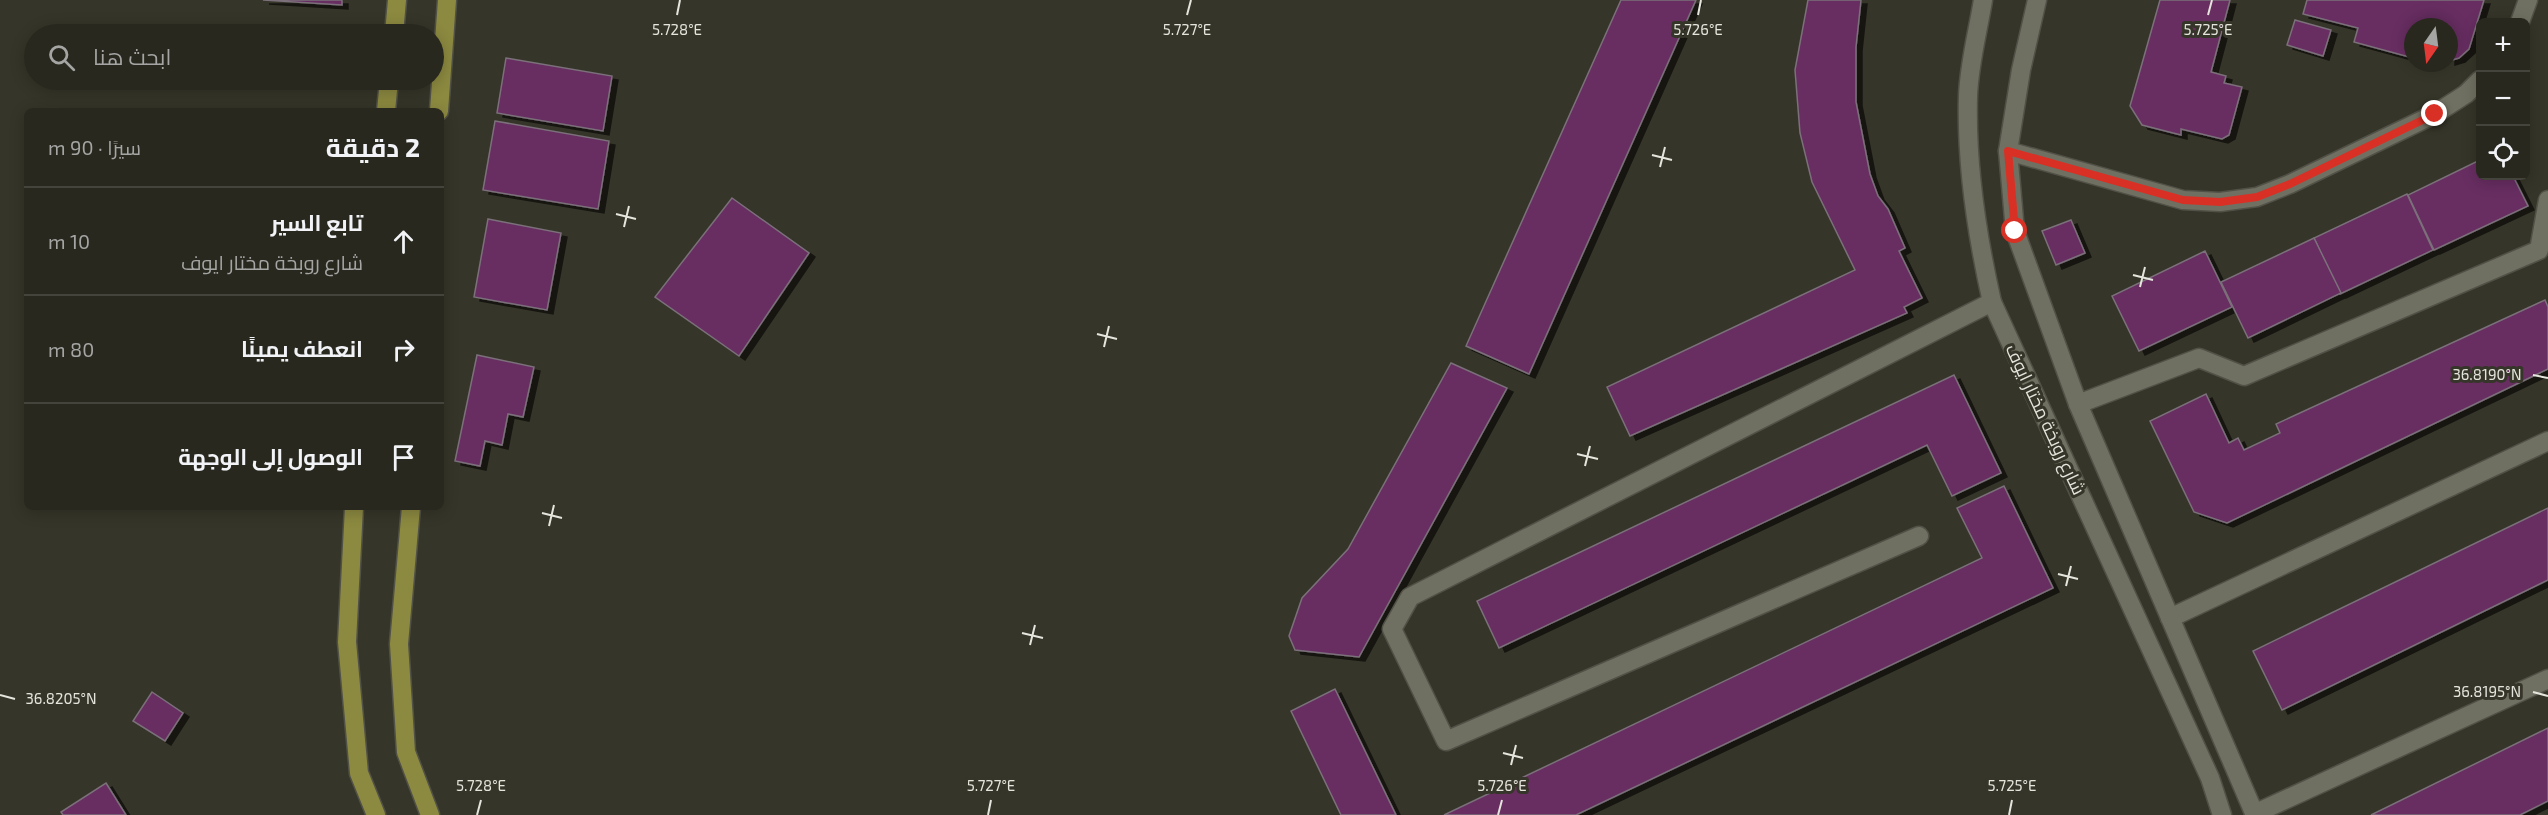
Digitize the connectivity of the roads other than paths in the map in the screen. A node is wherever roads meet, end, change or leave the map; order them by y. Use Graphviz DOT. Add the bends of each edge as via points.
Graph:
graph roads {
  1 [pos="397,0"];
  2 [pos="447,0"];
  3 [pos="1983,0"];
  4 [pos="2037,0"];
  5 [pos="2528,0"];
  6 [pos="2521,18"];
  7 [pos="394,24"];
  8 [pos="444,42"];
  9 [pos="2476,85"];
  10 [pos="388,90"];
  11 [pos="441,90"];
  12 [pos="386,108"];
  13 [pos="439,108"];
  14 [pos="2008,151"];
  15 [pos="2548,200"];
  16 [pos="1992,302"];
  17 [pos="2078,404"];
  18 [pos="2548,441"];
  19 [pos="354,510"];
  20 [pos="411,510"];
  21 [pos="1919,536"];
  22 [pos="2170,618"];
  23 [pos="2548,679"];
  24 [pos="376,815"];
  25 [pos="430,815"];
  26 [pos="2222,815"];
  27 [pos="2254,815"];
  1 -- 7 [label="main road"];
  2 -- 8 [label="main road"];
  3 -- 16 [label="street, شارع روبخة مختار ايوف" via="1968,94 1970,151"];
  4 -- 14 [label="street, شارع روبخة مختار ايوف"];
  5 -- 6 [label="street"];
  9 -- 14 [label="street" via="2435,114 2257,197 2220,202 2183,200"];
  10 -- 12 [label="main road"];
  11 -- 13 [label="main road"];
  14 -- 17 [label="street, شارع روبخة مختار ايوف" via="2015,231"];
  15 -- 17 [label="street" via="2539,250 2244,376 2199,358"];
  16 -- 21 [label="street" via="1410,597 1392,629 1446,741"];
  16 -- 26 [label="street, شارع روبخة مختار ايوف" via="2210,778"];
  17 -- 22 [label="street, شارع روبخة مختار ايوف"];
  18 -- 22 [label="street"];
  19 -- 24 [label="main road" via="346,642 359,773"];
  20 -- 25 [label="main road" via="399,644 406,752"];
  22 -- 27 [label="street, شارع روبخة مختار ايوف"];
  23 -- 27 [label="street"];
}
